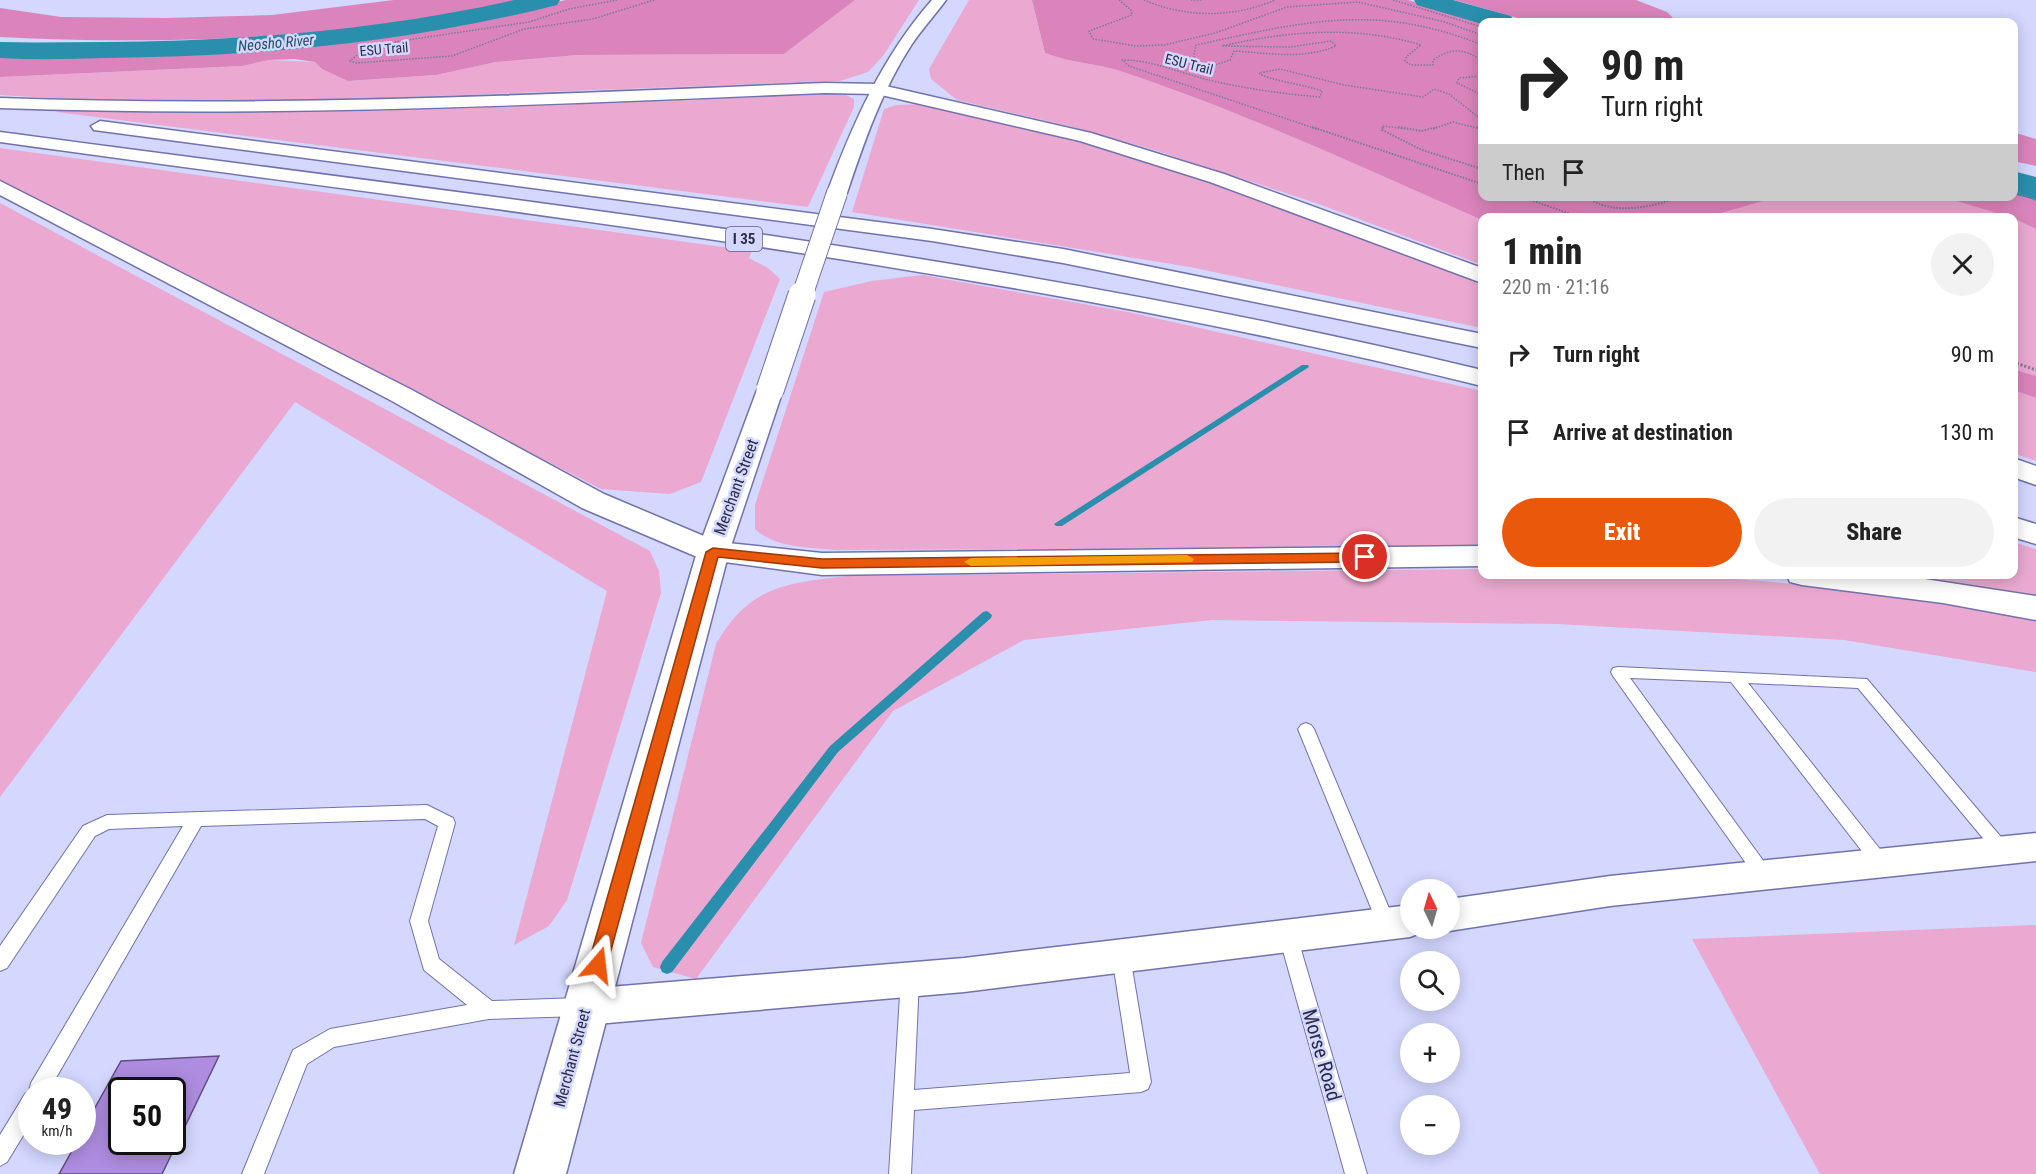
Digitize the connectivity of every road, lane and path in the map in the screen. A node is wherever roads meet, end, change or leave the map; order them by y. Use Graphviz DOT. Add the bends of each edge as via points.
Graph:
graph roads {
  1 [pos="617,0"];
  2 [pos="654,0"];
  3 [pos="939,0"];
  4 [pos="1119,0"];
  5 [pos="1144,0"];
  6 [pos="1191,0"];
  7 [pos="1203,0"];
  8 [pos="1275,0"];
  9 [pos="1393,0"];
  10 [pos="1478,26"];
  11 [pos="1478,33"];
  12 [pos="1478,44"];
  13 [pos="1478,57"];
  14 [pos="1478,76"];
  15 [pos="877,89"];
  16 [pos="1478,93"];
  17 [pos="0,103"];
  18 [pos="0,113"];
  19 [pos="1478,118"];
  20 [pos="1478,128"];
  21 [pos="0,137"];
  22 [pos="1478,168"];
  23 [pos="1478,183"];
  24 [pos="0,187"];
  25 [pos="2018,193"];
  26 [pos="2036,200"];
  27 [pos="1533,201"];
  28 [pos="1595,201"];
  29 [pos="1662,201"];
  30 [pos="1568,213"];
  31 [pos="1478,275"];
  32 [pos="1478,340"];
  33 [pos="2018,364"];
  34 [pos="2036,370"];
  35 [pos="1478,377"];
  36 [pos="2018,469"];
  37 [pos="2036,476"];
  38 [pos="2018,484"];
  39 [pos="2036,489"];
  40 [pos="2018,529"];
  41 [pos="2036,534"];
  42 [pos="713,552"];
  43 [pos="1478,556"];
  44 [pos="1841,579"];
  45 [pos="2036,608"];
  46 [pos="1735,677"];
  47 [pos="1306,729"];
  48 [pos="196,820"];
  49 [pos="2020,848"];
  50 [pos="1881,863"];
  51 [pos="1764,875"];
  52 [pos="1460,913"];
  53 [pos="1399,923"];
  54 [pos="1288,936"];
  55 [pos="1121,956"];
  56 [pos="0,962"];
  57 [pos="910,979"];
  58 [pos="585,1007"];
  59 [pos="489,1010"];
  60 [pos="46,1077"];
  61 [pos="904,1101"];
  62 [pos="18,1125"];
  63 [pos="0,1155"];
  64 [pos="253,1174"];
  65 [pos="540,1174"];
  66 [pos="900,1174"];
  67 [pos="1356,1174"];
  1 -- 2 [label="path, ESU Trail" via="569,9 530,22 387,43 368,48 350,61 452,56 524,29 593,19"];
  3 -- 15 [label="main road, Merchant Street" via="909,36"];
  4 -- 11 [label="path, ESU Trail" via="1132,15 1089,31 1093,39 1136,46 1164,45 1215,33 1287,7 1358,2 1445,21"];
  5 -- 8 [label="path" via="1162,9 1218,12 1253,10"];
  6 -- 7 [label="path"];
  9 -- 10 [label="path"];
  12 -- 13 [label="path, ESU Trail" via="1376,18 1358,18 1196,45 1193,59 1203,66 1217,66 1230,60 1234,51 1277,55 1328,50 1336,46 1331,41 1290,47 1222,46 1299,34 1355,32 1421,45 1407,56 1405,61 1411,65 1433,65 1433,60 1445,51 1459,49"];
  14 -- 16 [label="path" via="1460,78 1457,83"];
  15 -- 17 [label="main road" via="250,108"];
  15 -- 31 [label="main road" via="1085,137 1206,174"];
  15 -- 42 [label="main road, Merchant Street, bridge" via="864,116"];
  18 -- 32 [label="main road, I 35" via="943,237 1261,294"];
  19 -- 23 [label="path, ESU Trail" via="1461,108 1454,96 1434,89 1423,97 1344,85 1280,69 1259,73 1263,78 1322,91 1320,97 1304,98 1212,81 1141,60 1122,60 1129,66"];
  20 -- 22 [label="path" via="1446,123 1422,131 1383,126 1382,130 1422,150"];
  21 -- 35 [label="main road, I 35" via="904,260 1136,301 1380,352"];
  24 -- 42 [label="main road" via="401,394 593,501"];
  25 -- 26 [label="path"];
  27 -- 30 [label="path"];
  28 -- 29 [label="path" via="1604,206 1639,207"];
  33 -- 34 [label="path"];
  36 -- 37 [label="main road"];
  38 -- 39 [label="main road"];
  40 -- 41 [label="main road"];
  42 -- 43 [label="main road" via="822,564"];
  42 -- 58 [label="main road, Merchant Street"];
  44 -- 45 [label="main road"];
  46 -- 49 [label="lane" via="1862,683"];
  46 -- 50 [label="lane"];
  46 -- 51 [label="lane" via="1618,672"];
  47 -- 53 [label="lane"];
  48 -- 56 [label="lane" via="107,822 89,831"];
  48 -- 59 [label="lane" via="427,812 447,823 419,921 431,964"];
  48 -- 60 [label="lane"];
  49 -- 50 [label="street"];
  50 -- 51 [label="street"];
  51 -- 52 [label="street" via="1610,891"];
  53 -- 54 [label="street"];
  54 -- 55 [label="street"];
  54 -- 67 [label="lane, Morse Road"];
  55 -- 57 [label="street"];
  55 -- 61 [label="lane" via="1141,1082"];
  57 -- 58 [label="street"];
  57 -- 61 [label="lane"];
  58 -- 59 [label="lane"];
  58 -- 65 [label="main road, Merchant Street"];
  59 -- 64 [label="lane" via="330,1038 300,1057"];
  61 -- 66 [label="lane"];
  62 -- 63 [label="lane"];
}
